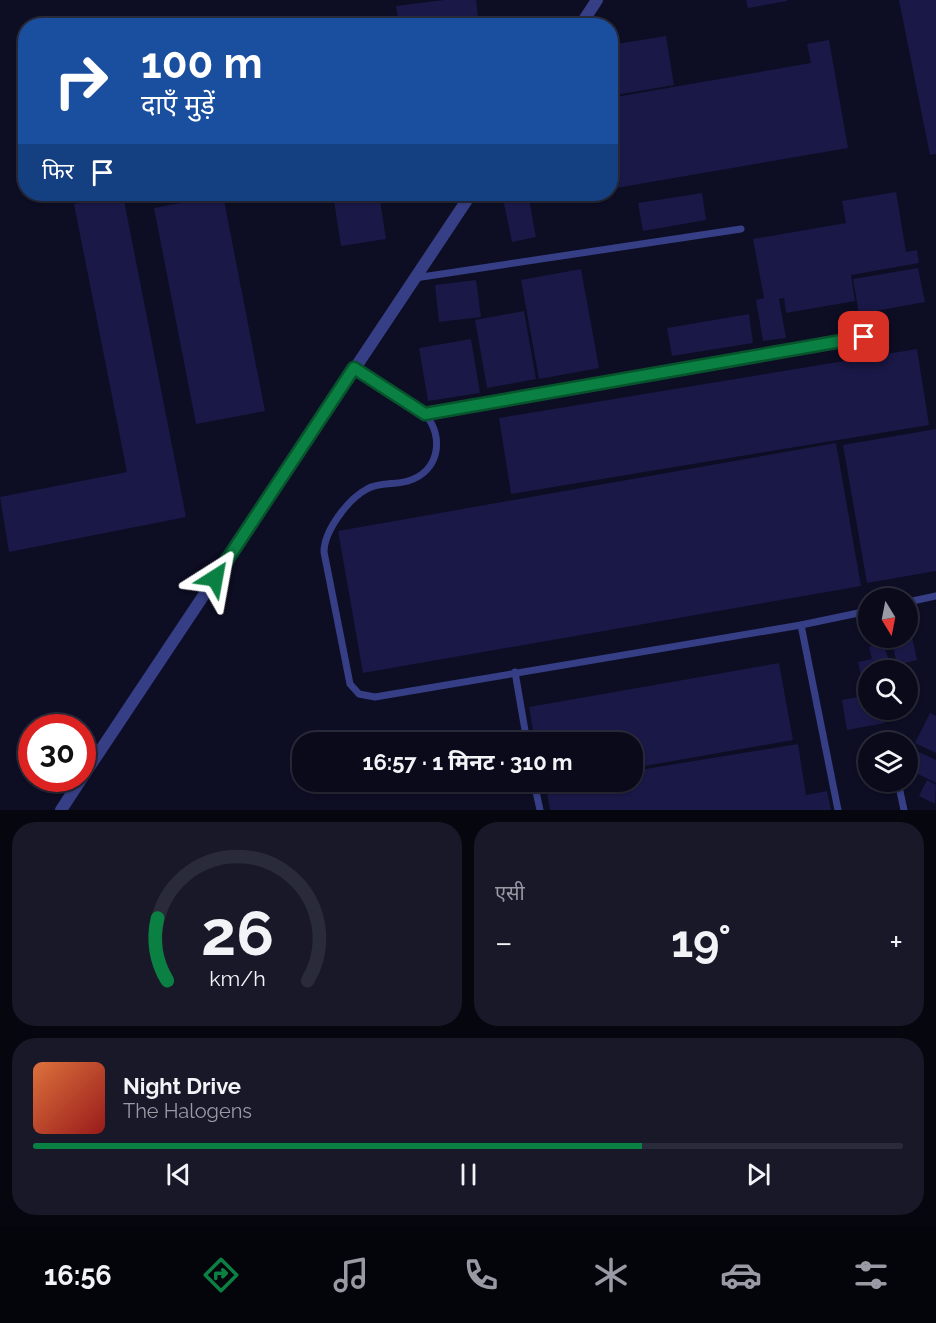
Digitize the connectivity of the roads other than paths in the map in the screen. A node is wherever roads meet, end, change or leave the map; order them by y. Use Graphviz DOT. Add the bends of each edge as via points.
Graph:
graph roads {
  1 [pos="597,0"];
  2 [pos="585,18"];
  3 [pos="466,201"];
  4 [pos="741,229"];
  5 [pos="416,278"];
  6 [pos="864,337"];
  7 [pos="354,368"];
  8 [pos="425,414"];
  9 [pos="936,596"];
  10 [pos="918,600"];
  11 [pos="858,613"];
  12 [pos="801,625"];
  13 [pos="515,672"];
  14 [pos="525,732"];
  15 [pos="96,757"];
  16 [pos="73,792"];
  17 [pos="536,792"];
  18 [pos="900,792"];
  19 [pos="61,810"];
  20 [pos="540,810"];
  21 [pos="838,810"];
  22 [pos="904,810"];
  1 -- 2 [label="street"];
  3 -- 5 [label="street"];
  4 -- 5 [label="lane"];
  5 -- 7 [label="street"];
  6 -- 8 [label="lane"];
  7 -- 8 [label="lane"];
  7 -- 15 [label="street"];
  8 -- 13 [label="lane" via="438,448 427,470 407,482 376,485 359,494 326,538 324,552 350,684 359,694 375,697"];
  9 -- 10 [label="lane"];
  11 -- 12 [label="lane"];
  12 -- 13 [label="lane"];
  12 -- 21 [label="lane"];
  13 -- 14 [label="lane"];
  16 -- 19 [label="street"];
  17 -- 20 [label="lane"];
  18 -- 22 [label="lane"];
}
